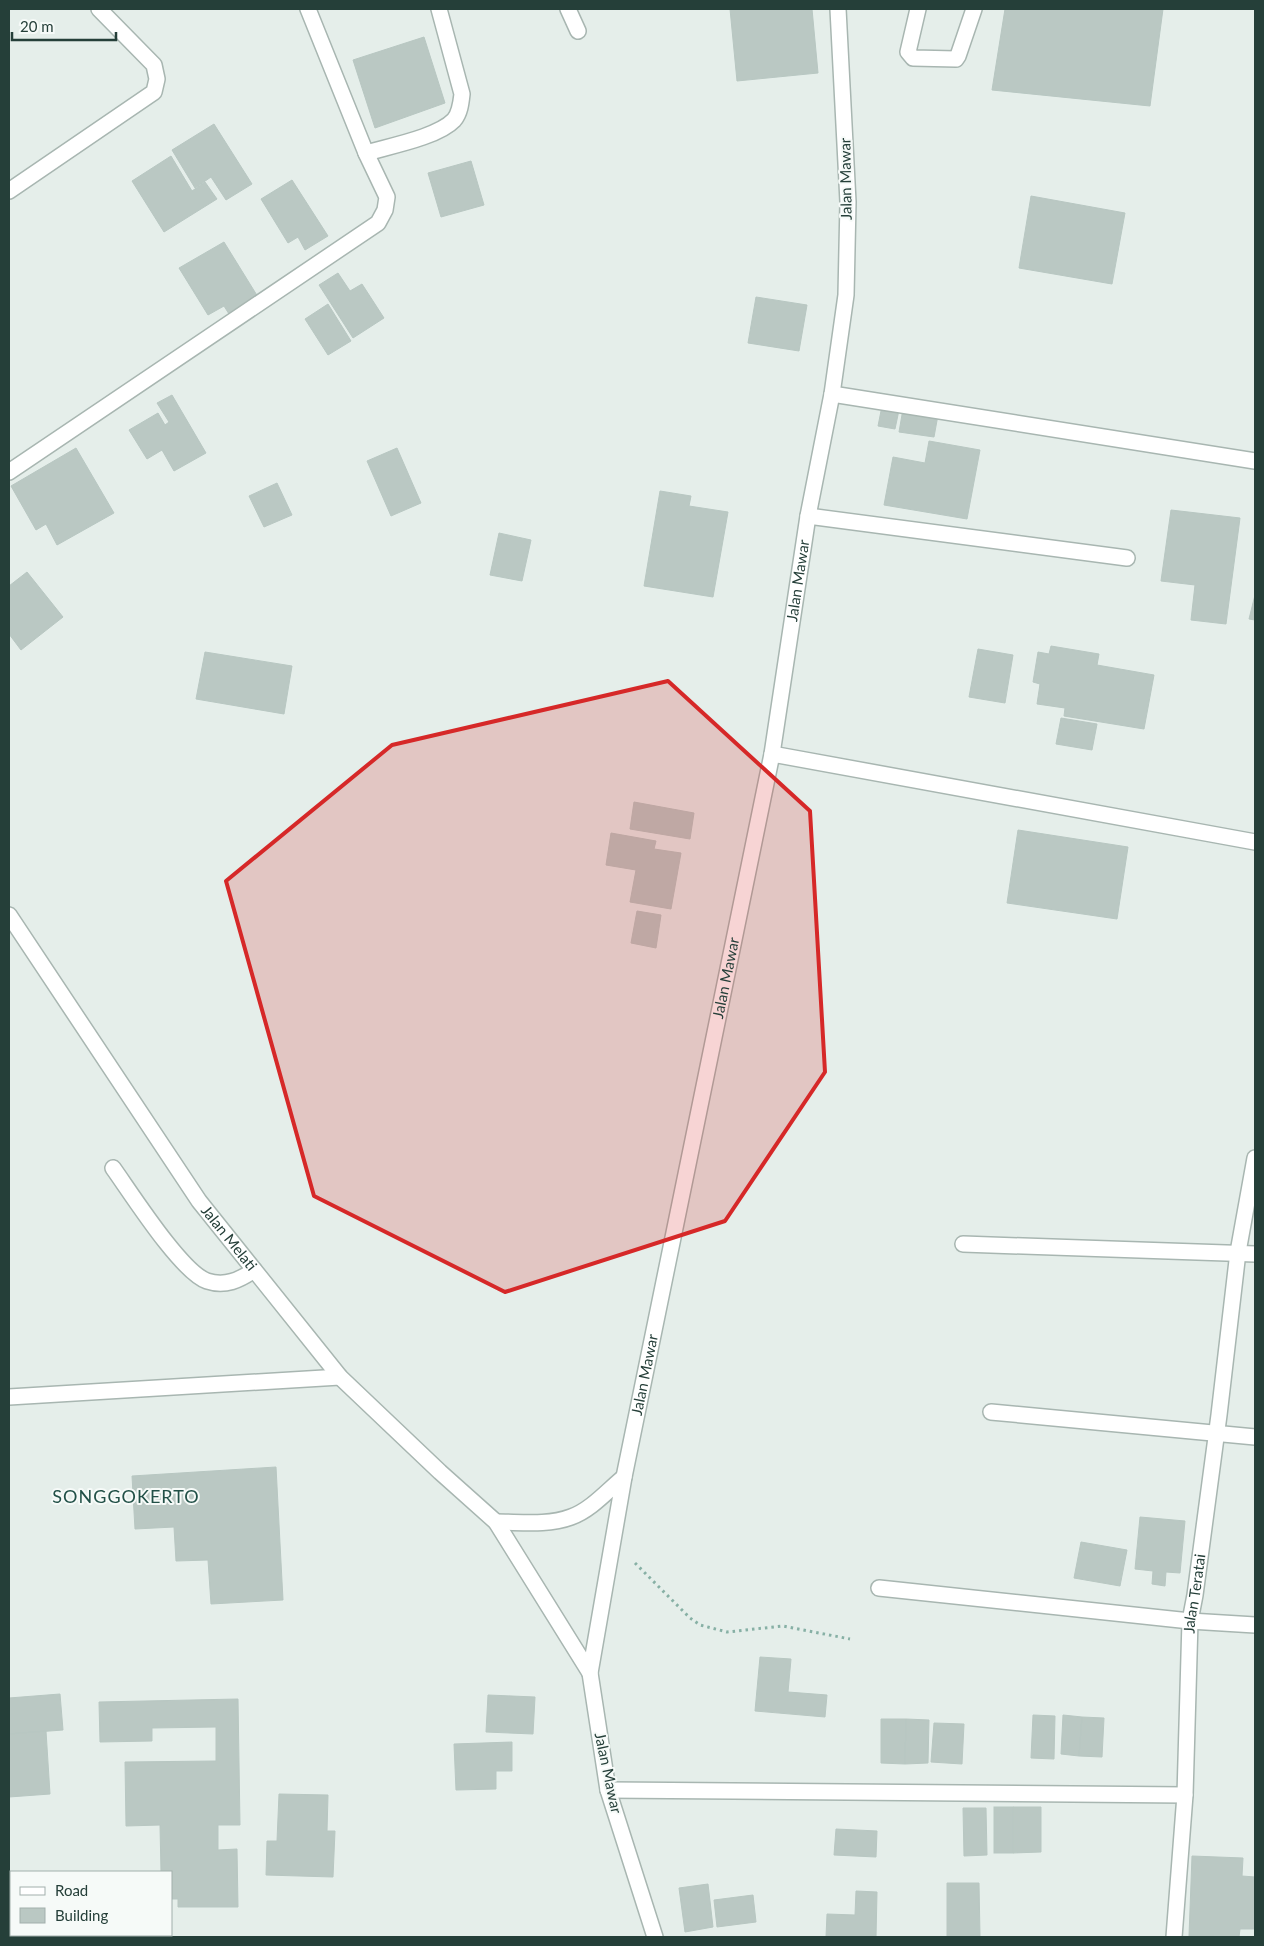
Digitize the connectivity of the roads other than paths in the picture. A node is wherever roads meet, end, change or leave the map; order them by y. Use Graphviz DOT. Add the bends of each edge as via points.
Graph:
graph roads {
  1 [pos="99,9"];
  2 [pos="308,9"];
  3 [pos="439,9"];
  4 [pos="568,9"];
  5 [pos="838,9"];
  6 [pos="918,9"];
  7 [pos="974,9"];
  8 [pos="578,31"];
  9 [pos="366,153"];
  10 [pos="9,191"];
  11 [pos="832,394"];
  12 [pos="1255,461"];
  13 [pos="9,472"];
  14 [pos="808,516"];
  15 [pos="1128,558"];
  16 [pos="772,754"];
  17 [pos="1255,842"];
  18 [pos="9,915"];
  19 [pos="1255,1158"];
  20 [pos="113,1168"];
  21 [pos="963,1244"];
  22 [pos="1238,1252"];
  23 [pos="1255,1254"];
  24 [pos="254,1270"];
  25 [pos="340,1377"];
  26 [pos="9,1397"];
  27 [pos="991,1412"];
  28 [pos="1216,1434"];
  29 [pos="1255,1438"];
  30 [pos="624,1477"];
  31 [pos="496,1522"];
  32 [pos="879,1588"];
  33 [pos="1190,1622"];
  34 [pos="1255,1625"];
  35 [pos="590,1673"];
  36 [pos="608,1790"];
  37 [pos="1185,1795"];
  38 [pos="655,1937"];
  39 [pos="1174,1937"];
  1 -- 10 [label="street" via="154,65 157,79 154,92"];
  2 -- 9 [label="street"];
  3 -- 9 [label="street" via="462,94 455,119 440,131"];
  4 -- 8 [label="street"];
  5 -- 11 [label="street, Jalan Mawar" via="848,202 846,295"];
  6 -- 7 [label="street" via="908,52 913,58 956,59"];
  9 -- 13 [label="street" via="387,197 378,223"];
  11 -- 12 [label="street"];
  11 -- 14 [label="street, Jalan Mawar"];
  14 -- 15 [label="street"];
  14 -- 16 [label="street, Jalan Mawar"];
  16 -- 17 [label="street"];
  16 -- 30 [label="street, Jalan Mawar"];
  18 -- 24 [label="street, Jalan Melati" via="199,1201"];
  19 -- 22 [label="street, Jalan Teratai"];
  20 -- 24 [label="street" via="174,1252 195,1275 208,1281 228,1283 240,1280"];
  21 -- 22 [label="street"];
  22 -- 23 [label="street"];
  22 -- 28 [label="street, Jalan Teratai"];
  24 -- 25 [label="street, Jalan Melati"];
  25 -- 26 [label="street"];
  25 -- 31 [label="street, Jalan Melati"];
  27 -- 28 [label="street"];
  28 -- 29 [label="street"];
  28 -- 33 [label="street, Jalan Teratai"];
  30 -- 31 [label="street" via="571,1517 544,1522"];
  30 -- 35 [label="street, Jalan Mawar"];
  31 -- 35 [label="street, Jalan Melati"];
  32 -- 33 [label="street"];
  33 -- 34 [label="street"];
  33 -- 37 [label="street, Jalan Teratai"];
  35 -- 36 [label="street, Jalan Mawar"];
  36 -- 37 [label="street"];
  36 -- 38 [label="street, Jalan Mawar"];
  37 -- 39 [label="street, Jalan Teratai"];
}
